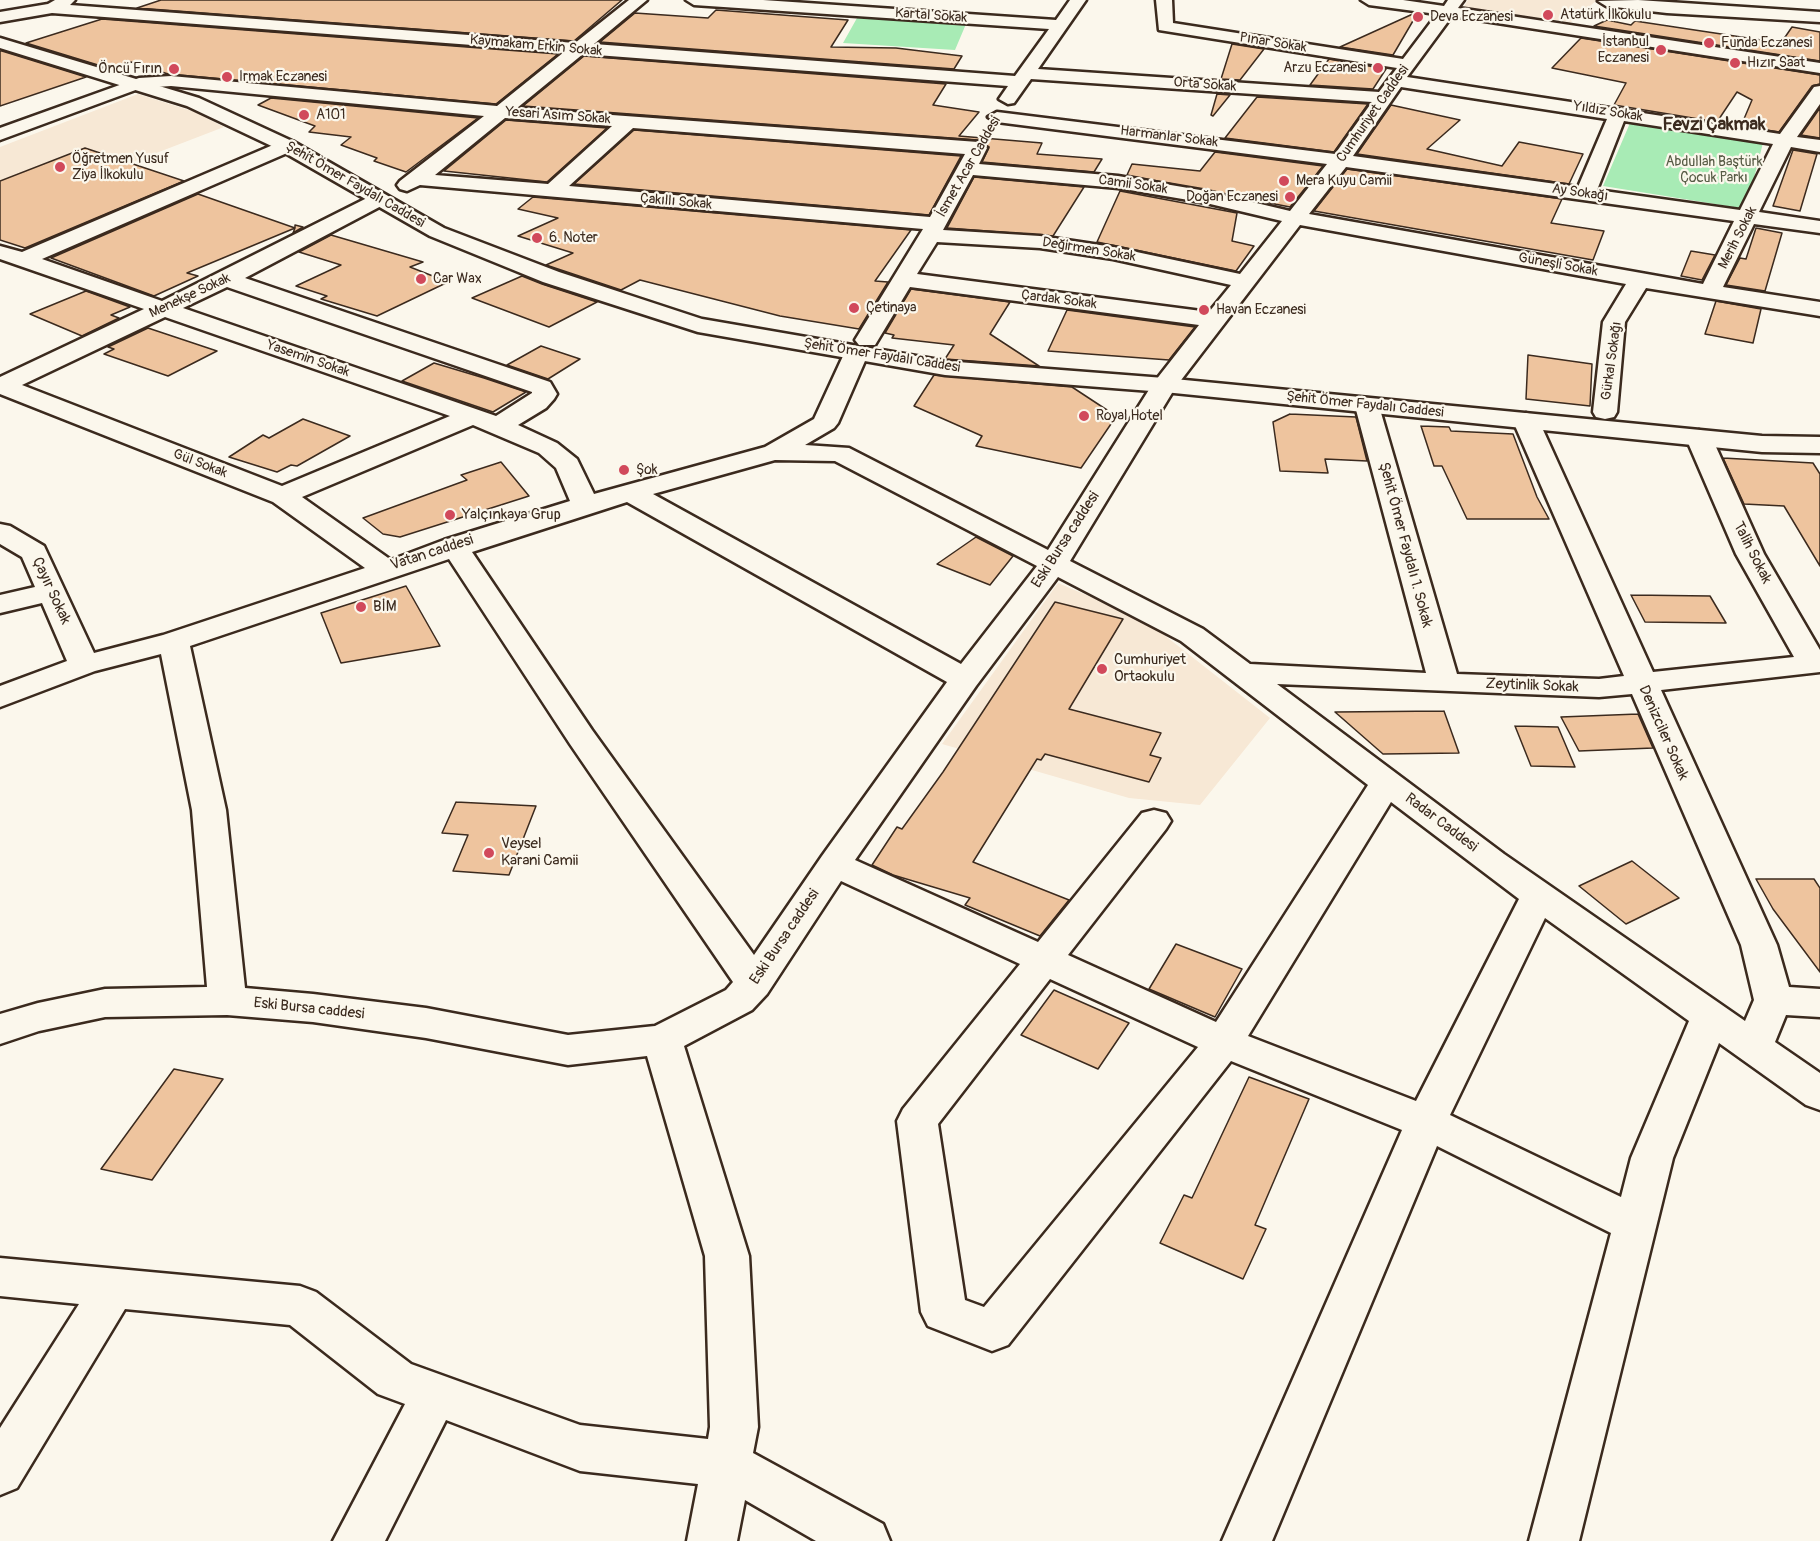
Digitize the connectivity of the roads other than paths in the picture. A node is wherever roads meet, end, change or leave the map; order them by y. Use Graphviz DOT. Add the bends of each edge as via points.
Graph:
graph roads {
  1 [pos="639,0"];
  2 [pos="694,0"];
  3 [pos="1078,0"];
  4 [pos="1164,0"];
  5 [pos="1369,0"];
  6 [pos="1607,1"];
  7 [pos="60,4"];
  8 [pos="1452,6"];
  9 [pos="0,17"];
  10 [pos="1820,17"];
  11 [pos="1059,25"];
  12 [pos="1577,29"];
  13 [pos="0,31"];
  14 [pos="0,43"];
  15 [pos="578,50"];
  16 [pos="1820,68"];
  17 [pos="1402,73"];
  18 [pos="1022,78"];
  19 [pos="171,81"];
  20 [pos="139,83"];
  21 [pos="1820,91"];
  22 [pos="1385,98"];
  23 [pos="501,112"];
  24 [pos="1618,114"];
  25 [pos="997,117"];
  26 [pos="627,122"];
  27 [pos="5,129"];
  28 [pos="1785,140"];
  29 [pos="287,146"];
  30 [pos="1820,146"];
  31 [pos="977,149"];
  32 [pos="1340,161"];
  33 [pos="358,164"];
  34 [pos="968,168"];
  35 [pos="394,187"];
  36 [pos="552,191"];
  37 [pos="1586,194"];
  38 [pos="421,201"];
  39 [pos="452,217"];
  40 [pos="1749,217"];
  41 [pos="1296,218"];
  42 [pos="1820,227"];
  43 [pos="933,230"];
  44 [pos="11,256"];
  45 [pos="226,279"];
  46 [pos="903,279"];
  47 [pos="1639,280"];
  48 [pos="1246,282"];
  49 [pos="1710,291"];
  50 [pos="161,309"];
  51 [pos="1820,309"];
  52 [pos="1216,320"];
  53 [pos="862,347"];
  54 [pos="1171,377"];
  55 [pos="0,386"];
  56 [pos="1367,406"];
  57 [pos="1605,412"];
  58 [pos="473,416"];
  59 [pos="1526,421"];
  60 [pos="825,423"];
  61 [pos="499,425"];
  62 [pos="1820,428"];
  63 [pos="1699,438"];
  64 [pos="1820,446"];
  65 [pos="774,452"];
  66 [pos="840,453"];
  67 [pos="629,492"];
  68 [pos="282,496"];
  69 [pos="585,505"];
  70 [pos="0,532"];
  71 [pos="454,546"];
  72 [pos="34,552"];
  73 [pos="0,559"];
  74 [pos="1054,563"];
  75 [pos="385,568"];
  76 [pos="53,592"];
  77 [pos="0,604"];
  78 [pos="174,641"];
  79 [pos="1816,664"];
  80 [pos="84,665"];
  81 [pos="1243,673"];
  82 [pos="966,679"];
  83 [pos="1444,684"];
  84 [pos="1641,684"];
  85 [pos="0,696"];
  86 [pos="1387,782"];
  87 [pos="1154,821"];
  88 [pos="834,864"];
  89 [pos="1539,894"];
  90 [pos="1044,960"];
  91 [pos="754,984"];
  92 [pos="1773,1000"];
  93 [pos="227,1001"];
  94 [pos="1820,1003"];
  95 [pos="1710,1016"];
  96 [pos="0,1029"];
  97 [pos="662,1040"];
  98 [pos="1224,1042"];
  99 [pos="1753,1047"];
  100 [pos="1820,1094"];
  101 [pos="1426,1122"];
  102 [pos="1635,1224"];
  103 [pos="0,1277"];
  104 [pos="114,1287"];
  105 [pos="435,1394"];
  106 [pos="726,1464"];
  107 [pos="0,1472"];
  108 [pos="358,1541"];
  109 [pos="712,1541"];
  110 [pos="865,1541"];
  111 [pos="1247,1541"];
  112 [pos="1554,1541"];
  1 -- 15 [label="street, Menekşe Sokak"];
  2 -- 11 [label="street, Kartal Sokak"];
  3 -- 11 [label="street, İsmet Acar Caddesi"];
  4 -- 17 [label="street, Pınar Sokak" via="1165,27"];
  5 -- 8 [label="street"];
  6 -- 10 [label="street"];
  6 -- 12 [label="street"];
  7 -- 9 [label="street, Kaymakam Erkin Sokak"];
  7 -- 15 [label="street, Kaymakam Erkin Sokak"];
  8 -- 12 [label="street"];
  8 -- 17 [label="street, Cumhuriyet Caddesi"];
  11 -- 18 [label="street, İsmet Acar Caddesi"];
  12 -- 16 [label="street"];
  13 -- 19 [label="street, Şehit Ömer Faydalı Caddesi"];
  14 -- 20 [label="street, Şehit Ömer Faydalı Caddesi"];
  15 -- 18 [label="street, Kaymakam Erkin Sokak"];
  15 -- 23 [label="street, Menekşe Sokak"];
  17 -- 22 [label="street, Cumhuriyet Caddesi"];
  17 -- 24 [label="street, Yıldız Sokak"];
  18 -- 22 [label="street, Orta Sokak"];
  18 -- 25 [label="street, İsmet Acar Caddesi"];
  19 -- 20 [label="street, Yesari Asım Sokak"];
  19 -- 23 [label="street, Yesari Asım Sokak"];
  19 -- 33 [label="street, Şehit Ömer Faydalı Caddesi" via="216,94"];
  20 -- 27 [label="street"];
  20 -- 29 [label="street, Şehit Ömer Faydalı Caddesi" via="193,102"];
  21 -- 28 [label="street, Merih Sokak"];
  22 -- 32 [label="street, Cumhuriyet Caddesi"];
  23 -- 26 [label="street, Yesari Asım Sokak"];
  23 -- 35 [label="street, Menekşe Sokak"];
  24 -- 28 [label="street, Yıldız Sokak"];
  24 -- 37 [label="street"];
  25 -- 31 [label="street, İsmet Acar Caddesi"];
  25 -- 32 [label="street, Harmanlar Sokak"];
  26 -- 31 [label="street, Yesari Asım Sokak"];
  26 -- 36 [label="street"];
  28 -- 30 [label="street, Yıldız Sokak"];
  28 -- 40 [label="street, Merih Sokak"];
  29 -- 35 [label="street, Şehit Ömer Faydalı Caddesi" via="341,176"];
  29 -- 44 [label="street"];
  31 -- 34 [label="street, İsmet Acar Caddesi"];
  32 -- 37 [label="street, Ay Sokağı"];
  32 -- 41 [label="street, Cumhuriyet Caddesi"];
  34 -- 41 [label="street, Camii Sokak" via="1118,182"];
  34 -- 43 [label="street, İsmet Acar Caddesi"];
  35 -- 36 [label="street, Çakıllı Sokak"];
  35 -- 38 [label="street, Şehit Ömer Faydalı Caddesi"];
  35 -- 45 [label="street, Menekşe Sokak"];
  35 -- 53 [label="street, Şehit Ömer Faydalı Caddesi" via="437,232 530,269 698,325"];
  36 -- 43 [label="street, Çakıllı Sokak"];
  37 -- 40 [label="street, Ay Sokağı"];
  39 -- 53 [label="street, Şehit Ömer Faydalı Caddesi" via="574,266 716,311"];
  40 -- 42 [label="street, Ay Sokağı"];
  40 -- 49 [label="street, Merih Sokak"];
  41 -- 47 [label="street, Güneşli Sokak"];
  41 -- 48 [label="street, Cumhuriyet Caddesi"];
  43 -- 46 [label="street, İsmet Acar Caddesi"];
  43 -- 48 [label="street, Değirmen Sokak" via="1113,253"];
  44 -- 50 [label="street, Yasemin Sokak"];
  45 -- 50 [label="street, Menekşe Sokak"];
  45 -- 61 [label="street" via="542,387 545,394 537,403"];
  46 -- 52 [label="street, Çardak Sokak"];
  46 -- 53 [label="street, İsmet Acar Caddesi"];
  47 -- 49 [label="street, Güneşli Sokak"];
  47 -- 57 [label="street, Gürkal Sokağı" via="1614,322"];
  48 -- 52 [label="street, Cumhuriyet Caddesi"];
  49 -- 51 [label="street, Güneşli Sokak"];
  50 -- 55 [label="street, Menekşe Sokak"];
  50 -- 58 [label="street, Yasemin Sokak"];
  52 -- 54 [label="street, Cumhuriyet Caddesi"];
  53 -- 54 [label="street, Şehit Ömer Faydalı Caddesi" via="953,352"];
  53 -- 60 [label="street"];
  54 -- 56 [label="street, Şehit Ömer Faydalı Caddesi"];
  54 -- 57 [label="street, Şehit Ömer Faydalı Caddesi"];
  54 -- 74 [label="street, Eski Bursa caddesi"];
  55 -- 68 [label="street, Gül Sokak"];
  56 -- 59 [label="street, Şehit Ömer Faydalı Caddesi"];
  56 -- 83 [label="street, Şehit Ömer Faydalı 1. Sokak"];
  57 -- 62 [label="street, Şehit Ömer Faydalı Caddesi"];
  58 -- 61 [label="street, Yasemin Sokak"];
  58 -- 68 [label="street"];
  59 -- 63 [label="street, Şehit Ömer Faydalı Caddesi"];
  59 -- 84 [label="street, Denizciler Sokak"];
  60 -- 65 [label="street, Vatan caddesi"];
  60 -- 66 [label="street"];
  61 -- 69 [label="street, Yasemin Sokak" via="548,448 568,465"];
  63 -- 64 [label="street, Şehit Ömer Faydalı Caddesi"];
  63 -- 79 [label="street, Talih Sokak" via="1750,554"];
  65 -- 66 [label="street"];
  65 -- 67 [label="street, Vatan caddesi"];
  66 -- 74 [label="street, Radar Caddesi"];
  67 -- 69 [label="street, Vatan caddesi"];
  67 -- 82 [label="street"];
  68 -- 75 [label="street, Gül Sokak"];
  69 -- 71 [label="street, Vatan caddesi"];
  70 -- 72 [label="street, Çayır Sokak"];
  71 -- 75 [label="street, Vatan caddesi"];
  71 -- 91 [label="street" via="581,737"];
  72 -- 73 [label="street"];
  72 -- 76 [label="street, Çayır Sokak"];
  74 -- 81 [label="street, Radar Caddesi" via="1192,635"];
  74 -- 82 [label="street, Eski Bursa caddesi"];
  75 -- 78 [label="street, Vatan caddesi"];
  76 -- 77 [label="street"];
  76 -- 80 [label="street, Çayır Sokak"];
  78 -- 80 [label="street, Vatan caddesi"];
  78 -- 93 [label="street" via="209,810"];
  79 -- 84 [label="street, Zeytinlik Sokak"];
  80 -- 85 [label="street, Vatan caddesi"];
  81 -- 83 [label="street, Zeytinlik Sokak"];
  81 -- 86 [label="street, Radar Caddesi"];
  82 -- 88 [label="street, Eski Bursa caddesi"];
  83 -- 84 [label="street, Zeytinlik Sokak" via="1599,688"];
  84 -- 92 [label="street, Denizciler Sokak" via="1759,945"];
  86 -- 89 [label="street, Radar Caddesi"];
  86 -- 98 [label="street"];
  87 -- 90 [label="street"];
  88 -- 90 [label="street"];
  88 -- 91 [label="street, Eski Bursa caddesi"];
  89 -- 95 [label="street, Radar Caddesi"];
  89 -- 101 [label="street"];
  90 -- 98 [label="street"];
  90 -- 98 [label="street" via="917,1121 944,1312 992,1331"];
  91 -- 97 [label="street, Eski Bursa caddesi" via="739,1000"];
  92 -- 94 [label="street"];
  92 -- 99 [label="street"];
  93 -- 96 [label="street, Eski Bursa caddesi" via="105,1003"];
  93 -- 97 [label="street, Eski Bursa caddesi" via="426,1023 568,1050"];
  95 -- 99 [label="street, Radar Caddesi"];
  95 -- 102 [label="street" via="1652,1158"];
  97 -- 106 [label="street" via="727,1256 734,1427"];
  98 -- 101 [label="street"];
  99 -- 100 [label="street, Radar Caddesi"];
  101 -- 102 [label="street"];
  101 -- 111 [label="street"];
  102 -- 112 [label="street"];
  103 -- 104 [label="street"];
  104 -- 105 [label="street" via="300,1306 394,1379"];
  104 -- 107 [label="street"];
  105 -- 106 [label="street" via="580,1448"];
  105 -- 108 [label="street"];
  106 -- 109 [label="street"];
  106 -- 110 [label="street"];
}
